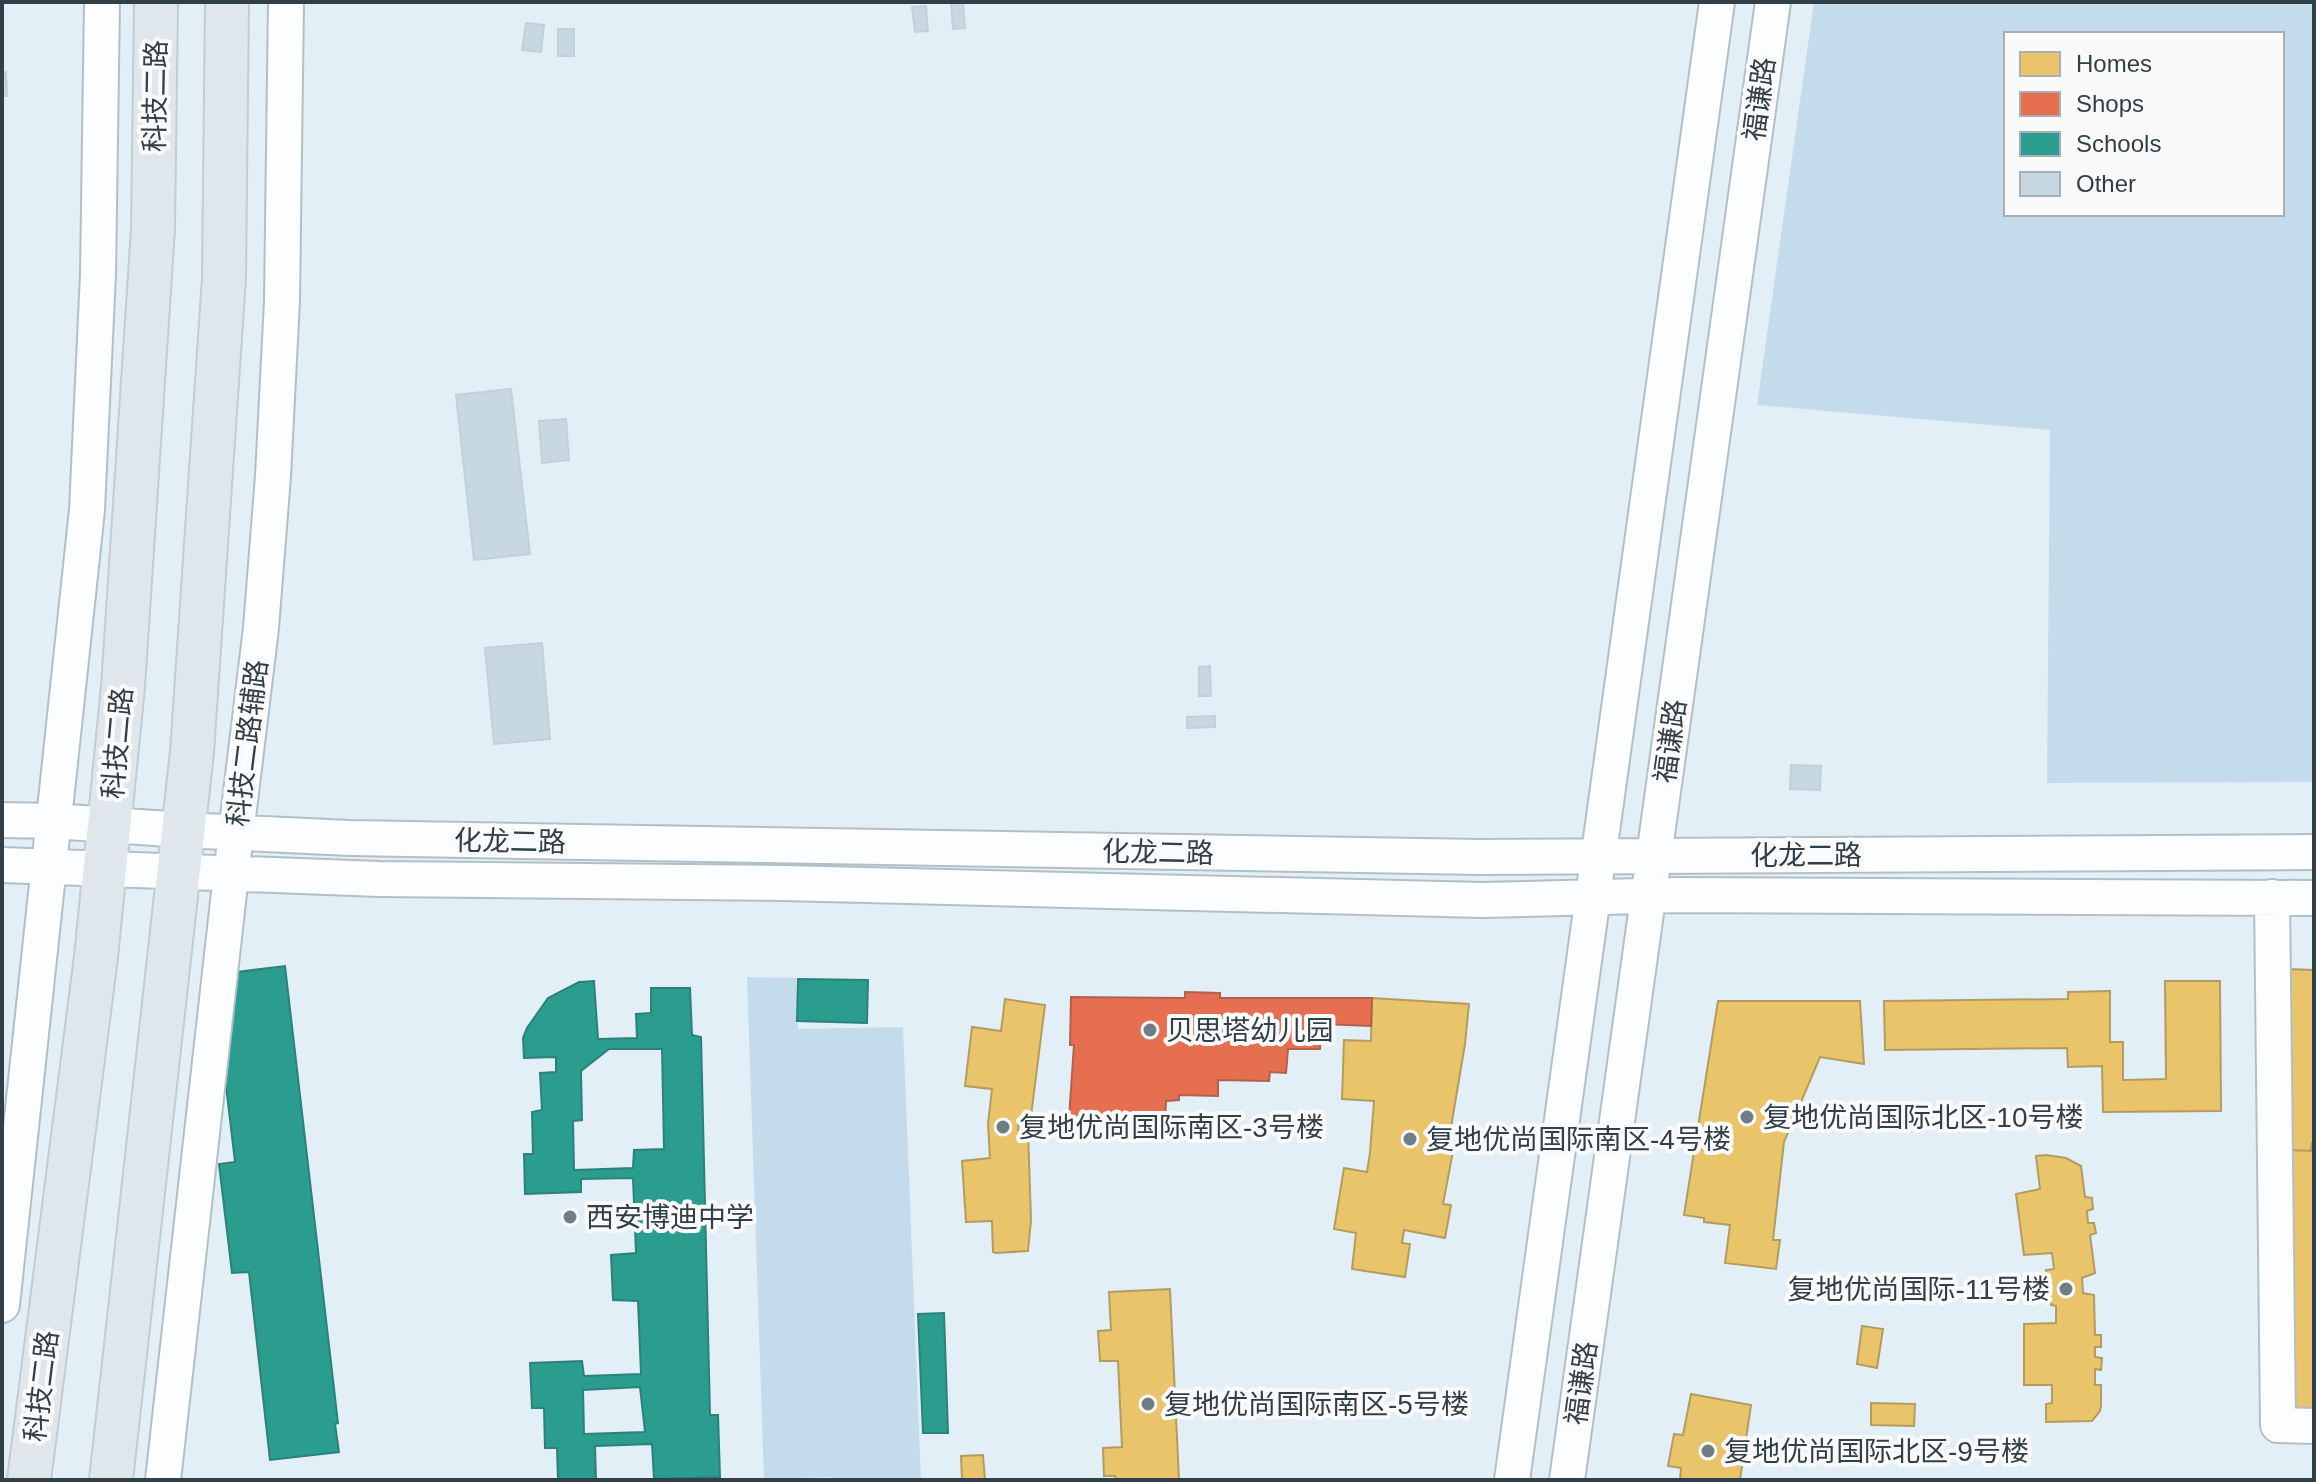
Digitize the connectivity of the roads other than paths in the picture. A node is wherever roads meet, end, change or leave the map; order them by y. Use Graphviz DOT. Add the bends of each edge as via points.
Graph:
graph roads {
  1 [pos="102,2"];
  2 [pos="156,2"];
  3 [pos="227,2"];
  4 [pos="286,2"];
  5 [pos="1717,2"];
  6 [pos="1773,2"];
  7 [pos="2,820"];
  8 [pos="53,821"];
  9 [pos="110,825"];
  10 [pos="183,830"];
  11 [pos="236,833"];
  12 [pos="2314,852"];
  13 [pos="1599,856"];
  14 [pos="1654,856"];
  15 [pos="2,865"];
  16 [pos="48,866"];
  17 [pos="106,869"];
  18 [pos="179,873"];
  19 [pos="231,875"];
  20 [pos="1648,896"];
  21 [pos="1593,897"];
  22 [pos="2272,897"];
  23 [pos="2314,898"];
  24 [pos="2,1305"];
  25 [pos="2314,1426"];
  26 [pos="29,1480"];
  27 [pos="111,1480"];
  28 [pos="163,1480"];
  29 [pos="1512,1480"];
  30 [pos="1567,1480"];
  1 -- 8 [label="street" via="98,274 87,510"];
  2 -- 9 [label="main road, 科技二路" via="153,229"];
  3 -- 10 [label="main road" via="224,278"];
  4 -- 11 [label="street, 科技二路辅路" via="282,301 273,476"];
  5 -- 13 [label="street, 福谦路"];
  6 -- 14 [label="street, 福谦路"];
  7 -- 8 [label="street, 化龙二路"];
  8 -- 9 [label="street, 化龙二路"];
  8 -- 16 [label="street"];
  9 -- 10 [label="street, 化龙二路"];
  9 -- 17 [label="main road, 科技二路"];
  10 -- 11 [label="street, 化龙二路"];
  10 -- 18 [label="main road"];
  11 -- 13 [label="street, 化龙二路"];
  11 -- 19 [label="street, 科技二路辅路"];
  12 -- 14 [label="street, 化龙二路"];
  13 -- 14 [label="street, 化龙二路"];
  13 -- 21 [label="street, 福谦路"];
  14 -- 20 [label="street, 福谦路"];
  15 -- 16 [label="street, 化龙二路"];
  16 -- 17 [label="street, 化龙二路"];
  16 -- 24 [label="street"];
  17 -- 18 [label="street, 化龙二路"];
  17 -- 26 [label="main road, 科技二路"];
  18 -- 19 [label="street, 化龙二路"];
  18 -- 27 [label="main road"];
  19 -- 21 [label="street, 化龙二路" via="1482,900"];
  19 -- 28 [label="street, 科技二路辅路"];
  20 -- 21 [label="street, 化龙二路"];
  20 -- 22 [label="street, 化龙二路"];
  20 -- 30 [label="street, 福谦路"];
  21 -- 29 [label="street, 福谦路"];
  22 -- 23 [label="street, 化龙二路"];
  22 -- 25 [label="street" via="2278,1425"];
}
